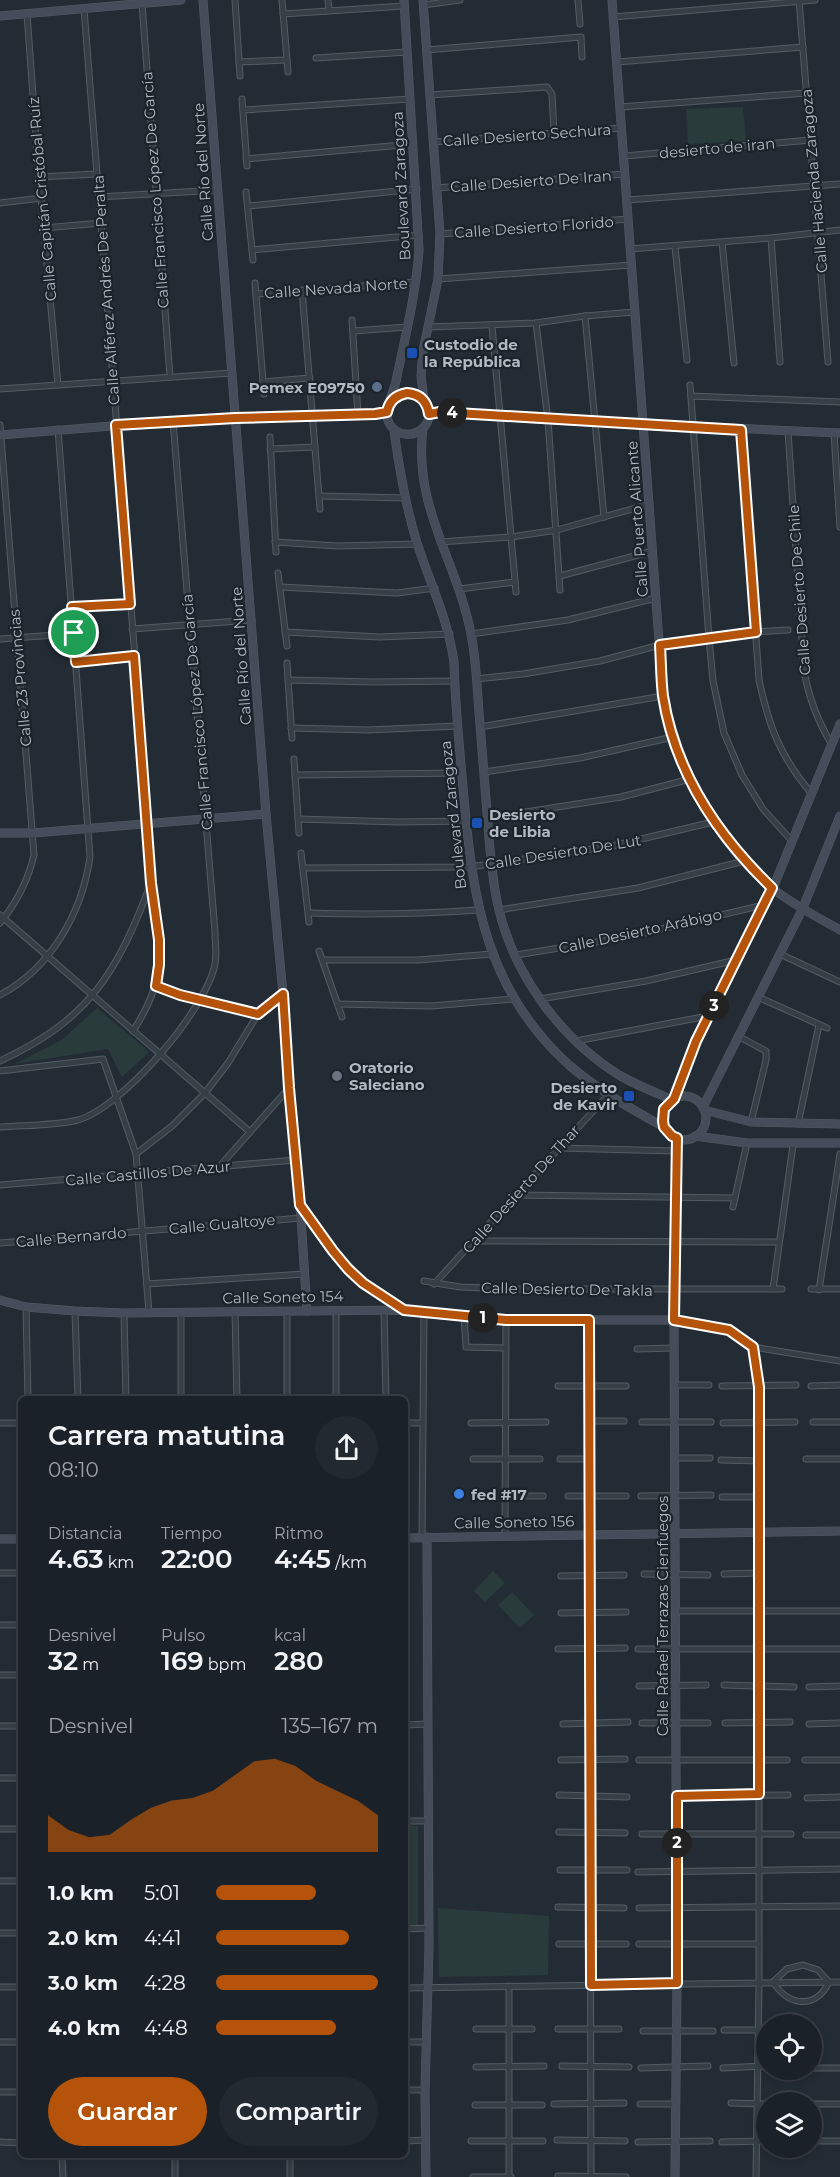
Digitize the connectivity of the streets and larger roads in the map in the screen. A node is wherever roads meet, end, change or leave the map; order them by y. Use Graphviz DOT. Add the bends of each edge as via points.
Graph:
graph roads {
  1 [pos="181,0"];
  2 [pos="203,0"];
  3 [pos="235,0"];
  4 [pos="282,0"];
  5 [pos="328,0"];
  6 [pos="374,0"];
  7 [pos="460,0"];
  8 [pos="578,0"];
  9 [pos="612,0"];
  10 [pos="815,0"];
  11 [pos="799,1"];
  12 [pos="423,2"];
  13 [pos="142,3"];
  14 [pos="404,3"];
  15 [pos="374,7"];
  16 [pos="84,9"];
  17 [pos="329,10"];
  18 [pos="27,14"];
  19 [pos="283,14"];
  20 [pos="0,16"];
  21 [pos="613,17"];
  22 [pos="580,24"];
  23 [pos="803,47"];
  24 [pos="426,50"];
  25 [pos="407,52"];
  26 [pos="582,57"];
  27 [pos="316,58"];
  28 [pos="287,60"];
  29 [pos="239,62"];
  30 [pos="617,62"];
  31 [pos="288,72"];
  32 [pos="240,76"];
  33 [pos="807,93"];
  34 [pos="430,95"];
  35 [pos="242,99"];
  36 [pos="410,99"];
  37 [pos="620,107"];
  38 [pos="243,110"];
  39 [pos="621,128"];
  40 [pos="554,133"];
  41 [pos="811,140"];
  42 [pos="433,142"];
  43 [pos="413,144"];
  44 [pos="624,156"];
  45 [pos="97,174"];
  46 [pos="625,174"];
  47 [pos="39,177"];
  48 [pos="840,184"];
  49 [pos="815,186"];
  50 [pos="436,188"];
  51 [pos="417,189"];
  52 [pos="218,190"];
  53 [pos="246,192"];
  54 [pos="154,195"];
  55 [pos="99,197"];
  56 [pos="42,198"];
  57 [pos="627,200"];
  58 [pos="0,203"];
  59 [pos="248,206"];
  60 [pos="628,219"];
  61 [pos="101,223"];
  62 [pos="44,228"];
  63 [pos="840,230"];
  64 [pos="819,232"];
  65 [pos="440,234"];
  66 [pos="419,235"];
  67 [pos="771,238"];
  68 [pos="722,242"];
  69 [pos="675,247"];
  70 [pos="630,249"];
  71 [pos="252,250"];
  72 [pos="253,260"];
  73 [pos="632,265"];
  74 [pos="438,279"];
  75 [pos="416,282"];
  76 [pos="255,283"];
  77 [pos="302,290"];
  78 [pos="256,294"];
  79 [pos="635,312"];
  80 [pos="585,316"];
  81 [pos="352,320"];
  82 [pos="536,323"];
  83 [pos="492,326"];
  84 [pos="407,327"];
  85 [pos="428,327"];
  86 [pos="353,331"];
  87 [pos="687,360"];
  88 [pos="780,362"];
  89 [pos="828,362"];
  90 [pos="734,363"];
  91 [pos="232,373"];
  92 [pos="170,377"];
  93 [pos="310,378"];
  94 [pos="114,381"];
  95 [pos="263,382"];
  96 [pos="58,385"];
  97 [pos="690,385"];
  98 [pos="0,389"];
  99 [pos="264,394"];
  100 [pos="691,396"];
  101 [pos="424,400"];
  102 [pos="840,402"];
  103 [pos="388,408"];
  104 [pos="429,414"];
  105 [pos="358,415"];
  106 [pos="312,416"];
  107 [pos="501,417"];
  108 [pos="235,418"];
  109 [pos="548,420"];
  110 [pos="173,421"];
  111 [pos="594,421"];
  112 [pos="643,423"];
  113 [pos="0,425"];
  114 [pos="116,425"];
  115 [pos="694,427"];
  116 [pos="423,428"];
  117 [pos="58,429"];
  118 [pos="394,430"];
  119 [pos="741,430"];
  120 [pos="788,431"];
  121 [pos="837,433"];
  122 [pos="0,435"];
  123 [pos="270,437"];
  124 [pos="315,447"];
  125 [pos="270,449"];
  126 [pos="2,486"];
  127 [pos="320,496"];
  128 [pos="406,498"];
  129 [pos="650,504"];
  130 [pos="320,509"];
  131 [pos="604,517"];
  132 [pos="840,527"];
  133 [pos="556,530"];
  134 [pos="511,537"];
  135 [pos="275,542"];
  136 [pos="440,542"];
  137 [pos="418,544"];
  138 [pos="653,551"];
  139 [pos="276,552"];
  140 [pos="278,573"];
  141 [pos="560,576"];
  142 [pos="515,582"];
  143 [pos="280,587"];
  144 [pos="435,588"];
  145 [pos="459,589"];
  146 [pos="560,590"];
  147 [pos="516,592"];
  148 [pos="657,598"];
  149 [pos="130,604"];
  150 [pos="72,607"];
  151 [pos="252,620"];
  152 [pos="190,625"];
  153 [pos="132,629"];
  154 [pos="788,630"];
  155 [pos="285,632"];
  156 [pos="756,632"];
  157 [pos="450,634"];
  158 [pos="471,634"];
  159 [pos="55,635"];
  160 [pos="17,638"];
  161 [pos="709,638"];
  162 [pos="0,639"];
  163 [pos="660,645"];
  164 [pos="286,646"];
  165 [pos="134,656"];
  166 [pos="76,662"];
  167 [pos="287,663"];
  168 [pos="476,679"];
  169 [pos="288,680"];
  170 [pos="454,681"];
  171 [pos="663,696"];
  172 [pos="840,724"];
  173 [pos="458,726"];
  174 [pos="480,727"];
  175 [pos="291,728"];
  176 [pos="673,737"];
  177 [pos="292,738"];
  178 [pos="831,743"];
  179 [pos="294,759"];
  180 [pos="484,772"];
  181 [pos="462,773"];
  182 [pos="295,775"];
  183 [pos="690,779"];
  184 [pos="811,793"];
  185 [pos="267,814"];
  186 [pos="840,816"];
  187 [pos="487,818"];
  188 [pos="206,819"];
  189 [pos="299,819"];
  190 [pos="466,821"];
  191 [pos="713,822"];
  192 [pos="148,823"];
  193 [pos="88,828"];
  194 [pos="299,832"];
  195 [pos="0,833"];
  196 [pos="33,833"];
  197 [pos="791,840"];
  198 [pos="301,853"];
  199 [pos="744,861"];
  200 [pos="492,864"];
  201 [pos="470,867"];
  202 [pos="303,868"];
  203 [pos="151,883"];
  204 [pos="772,888"];
  205 [pos="764,905"];
  206 [pos="478,910"];
  207 [pos="499,910"];
  208 [pos="802,910"];
  209 [pos="309,913"];
  210 [pos="1,919"];
  211 [pos="309,922"];
  212 [pos="840,930"];
  213 [pos="319,951"];
  214 [pos="492,954"];
  215 [pos="780,954"];
  216 [pos="516,955"];
  217 [pos="48,956"];
  218 [pos="323,960"];
  219 [pos="736,960"];
  220 [pos="840,982"];
  221 [pos="156,986"];
  222 [pos="283,994"];
  223 [pos="0,995"];
  224 [pos="93,996"];
  225 [pos="757,997"];
  226 [pos="514,999"];
  227 [pos="540,999"];
  228 [pos="200,1000"];
  229 [pos="338,1004"];
  230 [pos="258,1014"];
  231 [pos="708,1016"];
  232 [pos="342,1017"];
  233 [pos="819,1025"];
  234 [pos="827,1028"];
  235 [pos="133,1031"];
  236 [pos="738,1036"];
  237 [pos="576,1041"];
  238 [pos="160,1054"];
  239 [pos="0,1061"];
  240 [pos="0,1071"];
  241 [pos="289,1088"];
  242 [pos="205,1093"];
  243 [pos="609,1095"];
  244 [pos="116,1097"];
  245 [pos="673,1099"];
  246 [pos="704,1108"];
  247 [pos="751,1122"];
  248 [pos="798,1124"];
  249 [pos="840,1124"];
  250 [pos="0,1127"];
  251 [pos="664,1127"];
  252 [pos="250,1132"];
  253 [pos="696,1136"];
  254 [pos="677,1138"];
  255 [pos="747,1143"];
  256 [pos="840,1143"];
  257 [pos="793,1144"];
  258 [pos="559,1148"];
  259 [pos="676,1151"];
  260 [pos="136,1154"];
  261 [pos="840,1154"];
  262 [pos="296,1160"];
  263 [pos="219,1167"];
  264 [pos="136,1174"];
  265 [pos="0,1185"];
  266 [pos="516,1195"];
  267 [pos="676,1197"];
  268 [pos="735,1198"];
  269 [pos="300,1205"];
  270 [pos="733,1207"];
  271 [pos="302,1218"];
  272 [pos="142,1231"];
  273 [pos="475,1241"];
  274 [pos="675,1241"];
  275 [pos="779,1242"];
  276 [pos="0,1243"];
  277 [pos="305,1274"];
  278 [pos="424,1281"];
  279 [pos="147,1284"];
  280 [pos="434,1284"];
  281 [pos="674,1289"];
  282 [pos="773,1289"];
  283 [pos="782,1289"];
  284 [pos="840,1289"];
  285 [pos="811,1290"];
  286 [pos="819,1290"];
  287 [pos="0,1300"];
  288 [pos="26,1307"];
  289 [pos="336,1310"];
  290 [pos="384,1310"];
  291 [pos="404,1310"];
  292 [pos="75,1311"];
  293 [pos="235,1311"];
  294 [pos="287,1311"];
  295 [pos="307,1311"];
  296 [pos="149,1312"];
  297 [pos="181,1312"];
  298 [pos="124,1313"];
  299 [pos="424,1313"];
  300 [pos="464,1316"];
  301 [pos="506,1320"];
  302 [pos="589,1320"];
  303 [pos="674,1320"];
  304 [pos="753,1347"];
  305 [pos="506,1348"];
  306 [pos="674,1348"];
  307 [pos="637,1349"];
  308 [pos="840,1361"];
  309 [pos="674,1385"];
  310 [pos="709,1385"];
  311 [pos="796,1385"];
  312 [pos="840,1385"];
  313 [pos="558,1386"];
  314 [pos="588,1386"];
  315 [pos="626,1386"];
  316 [pos="722,1386"];
  317 [pos="811,1386"];
  318 [pos="759,1387"];
  319 [pos="28,1396"];
  320 [pos="78,1396"];
  321 [pos="126,1396"];
  322 [pos="181,1396"];
  323 [pos="237,1396"];
  324 [pos="287,1396"];
  325 [pos="336,1396"];
  326 [pos="386,1396"];
  327 [pos="589,1421"];
  328 [pos="624,1421"];
  329 [pos="675,1421"];
  330 [pos="505,1422"];
  331 [pos="546,1422"];
  332 [pos="642,1422"];
  333 [pos="711,1422"];
  334 [pos="723,1422"];
  335 [pos="759,1422"];
  336 [pos="795,1422"];
  337 [pos="813,1422"];
  338 [pos="840,1422"];
  339 [pos="18,1423"];
  340 [pos="408,1423"];
  341 [pos="423,1423"];
  342 [pos="471,1423"];
  343 [pos="0,1424"];
  344 [pos="675,1458"];
  345 [pos="710,1458"];
  346 [pos="473,1459"];
  347 [pos="505,1459"];
  348 [pos="589,1459"];
  349 [pos="806,1459"];
  350 [pos="840,1459"];
  351 [pos="540,1460"];
  352 [pos="560,1460"];
  353 [pos="721,1460"];
  354 [pos="758,1461"];
  355 [pos="711,1495"];
  356 [pos="505,1496"];
  357 [pos="543,1496"];
  358 [pos="568,1496"];
  359 [pos="589,1496"];
  360 [pos="626,1496"];
  361 [pos="641,1496"];
  362 [pos="676,1496"];
  363 [pos="722,1497"];
  364 [pos="758,1497"];
  365 [pos="840,1531"];
  366 [pos="676,1533"];
  367 [pos="758,1534"];
  368 [pos="589,1535"];
  369 [pos="505,1536"];
  370 [pos="424,1537"];
  371 [pos="408,1538"];
  372 [pos="0,1539"];
  373 [pos="18,1539"];
  374 [pos="0,1573"];
  375 [pos="758,1573"];
  376 [pos="18,1574"];
  377 [pos="644,1574"];
  378 [pos="676,1574"];
  379 [pos="724,1574"];
  380 [pos="624,1575"];
  381 [pos="708,1575"];
  382 [pos="561,1576"];
  383 [pos="589,1577"];
  384 [pos="676,1611"];
  385 [pos="758,1611"];
  386 [pos="840,1611"];
  387 [pos="626,1612"];
  388 [pos="561,1613"];
  389 [pos="589,1613"];
  390 [pos="0,1625"];
  391 [pos="18,1625"];
  392 [pos="758,1647"];
  393 [pos="625,1648"];
  394 [pos="676,1648"];
  395 [pos="840,1648"];
  396 [pos="558,1649"];
  397 [pos="589,1649"];
  398 [pos="639,1649"];
  399 [pos="0,1675"];
  400 [pos="18,1675"];
  401 [pos="676,1685"];
  402 [pos="706,1685"];
  403 [pos="724,1685"];
  404 [pos="639,1686"];
  405 [pos="759,1686"];
  406 [pos="840,1686"];
  407 [pos="794,1687"];
  408 [pos="808,1687"];
  409 [pos="628,1722"];
  410 [pos="676,1722"];
  411 [pos="790,1722"];
  412 [pos="642,1723"];
  413 [pos="708,1723"];
  414 [pos="725,1723"];
  415 [pos="759,1723"];
  416 [pos="840,1723"];
  417 [pos="427,1724"];
  418 [pos="563,1724"];
  419 [pos="590,1724"];
  420 [pos="809,1724"];
  421 [pos="408,1725"];
  422 [pos="0,1726"];
  423 [pos="18,1726"];
  424 [pos="625,1759"];
  425 [pos="561,1760"];
  426 [pos="590,1760"];
  427 [pos="639,1760"];
  428 [pos="676,1760"];
  429 [pos="759,1760"];
  430 [pos="787,1760"];
  431 [pos="806,1760"];
  432 [pos="840,1760"];
  433 [pos="0,1778"];
  434 [pos="18,1778"];
  435 [pos="759,1794"];
  436 [pos="559,1795"];
  437 [pos="590,1795"];
  438 [pos="788,1795"];
  439 [pos="677,1796"];
  440 [pos="627,1797"];
  441 [pos="840,1797"];
  442 [pos="807,1798"];
  443 [pos="408,1821"];
  444 [pos="428,1821"];
  445 [pos="0,1829"];
  446 [pos="18,1829"];
  447 [pos="559,1832"];
  448 [pos="590,1832"];
  449 [pos="625,1833"];
  450 [pos="677,1833"];
  451 [pos="642,1834"];
  452 [pos="759,1834"];
  453 [pos="791,1834"];
  454 [pos="806,1835"];
  455 [pos="840,1835"];
  456 [pos="759,1869"];
  457 [pos="840,1869"];
  458 [pos="560,1870"];
  459 [pos="627,1870"];
  460 [pos="677,1870"];
  461 [pos="591,1871"];
  462 [pos="638,1872"];
  463 [pos="0,1881"];
  464 [pos="18,1881"];
  465 [pos="840,1906"];
  466 [pos="558,1907"];
  467 [pos="590,1907"];
  468 [pos="676,1907"];
  469 [pos="759,1907"];
  470 [pos="624,1908"];
  471 [pos="639,1908"];
  472 [pos="429,1928"];
  473 [pos="408,1929"];
  474 [pos="0,1933"];
  475 [pos="18,1933"];
  476 [pos="677,1943"];
  477 [pos="559,1944"];
  478 [pos="591,1944"];
  479 [pos="626,1944"];
  480 [pos="639,1944"];
  481 [pos="759,1944"];
  482 [pos="759,1982"];
  483 [pos="773,1982"];
  484 [pos="829,1982"];
  485 [pos="840,1982"];
  486 [pos="677,1983"];
  487 [pos="591,1985"];
  488 [pos="509,1986"];
  489 [pos="0,1987"];
  490 [pos="18,1988"];
  491 [pos="408,1988"];
  492 [pos="428,1988"];
  493 [pos="759,2014"];
  494 [pos="476,2029"];
  495 [pos="509,2029"];
  496 [pos="532,2029"];
  497 [pos="558,2029"];
  498 [pos="619,2029"];
  499 [pos="590,2030"];
  500 [pos="724,2030"];
  501 [pos="756,2030"];
  502 [pos="643,2031"];
  503 [pos="676,2031"];
  504 [pos="713,2031"];
  505 [pos="0,2042"];
  506 [pos="18,2042"];
  507 [pos="408,2042"];
  508 [pos="426,2042"];
  509 [pos="544,2066"];
  510 [pos="562,2066"];
  511 [pos="708,2066"];
  512 [pos="756,2066"];
  513 [pos="476,2067"];
  514 [pos="509,2067"];
  515 [pos="590,2067"];
  516 [pos="628,2067"];
  517 [pos="676,2067"];
  518 [pos="641,2068"];
  519 [pos="723,2068"];
  520 [pos="822,2068"];
  521 [pos="840,2068"];
  522 [pos="408,2090"];
  523 [pos="425,2090"];
  524 [pos="0,2092"];
  525 [pos="18,2092"];
  526 [pos="591,2103"];
  527 [pos="624,2103"];
  528 [pos="730,2103"];
  529 [pos="756,2103"];
  530 [pos="542,2104"];
  531 [pos="554,2104"];
  532 [pos="640,2104"];
  533 [pos="675,2104"];
  534 [pos="822,2104"];
  535 [pos="840,2104"];
  536 [pos="476,2105"];
  537 [pos="509,2105"];
  538 [pos="426,2140"];
  539 [pos="557,2140"];
  540 [pos="590,2140"];
  541 [pos="840,2140"];
  542 [pos="408,2141"];
  543 [pos="471,2141"];
  544 [pos="543,2141"];
  545 [pos="710,2141"];
  546 [pos="822,2141"];
  547 [pos="0,2142"];
  548 [pos="18,2142"];
  549 [pos="509,2142"];
  550 [pos="625,2142"];
  551 [pos="638,2142"];
  552 [pos="675,2142"];
  553 [pos="722,2142"];
  554 [pos="756,2142"];
  555 [pos="62,2158"];
  556 [pos="175,2158"];
  557 [pos="290,2158"];
  558 [pos="756,2158"];
  559 [pos="558,2176"];
  560 [pos="63,2177"];
  561 [pos="175,2177"];
  562 [pos="290,2177"];
  563 [pos="426,2177"];
  564 [pos="473,2177"];
  565 [pos="510,2177"];
  566 [pos="591,2177"];
  567 [pos="626,2177"];
  568 [pos="675,2177"];
  569 [pos="756,2177"];
  1 -- 13 [label="street"];
  2 -- 52 [label="street, Calle Río del Norte"];
  3 -- 29 [label="street"];
  4 -- 19 [label="street"];
  5 -- 17 [label="street"];
  6 -- 15 [label="street"];
  7 -- 12 [label="street"];
  8 -- 22 [label="street"];
  9 -- 21 [label="street, Calle Puerto Alicante"];
  10 -- 11 [label="street"];
  11 -- 21 [label="street"];
  11 -- 23 [label="street, Calle Hacienda Zaragoza"];
  12 -- 24 [label="street"];
  13 -- 16 [label="street"];
  13 -- 54 [label="street, Calle Francisco López De García"];
  14 -- 15 [label="street"];
  14 -- 25 [label="street, Boulevard Zaragoza"];
  15 -- 17 [label="street"];
  16 -- 18 [label="street"];
  16 -- 45 [label="street, Calle Alférez Andrés De Peralta"];
  17 -- 19 [label="street"];
  18 -- 20 [label="street"];
  18 -- 47 [label="street, Calle Capitán Cristóbal Ruíz"];
  19 -- 28 [label="street"];
  21 -- 30 [label="street, Calle Puerto Alicante"];
  23 -- 30 [label="street"];
  23 -- 33 [label="street, Calle Hacienda Zaragoza"];
  24 -- 26 [label="street" via="581,38"];
  24 -- 34 [label="street"];
  25 -- 27 [label="street"];
  25 -- 36 [label="street, Boulevard Zaragoza"];
  28 -- 29 [label="street"];
  28 -- 31 [label="street"];
  29 -- 32 [label="street"];
  30 -- 37 [label="street, Calle Puerto Alicante"];
  33 -- 37 [label="street"];
  33 -- 41 [label="street, Calle Hacienda Zaragoza"];
  34 -- 40 [label="street" via="547,87 552,94"];
  34 -- 42 [label="street"];
  35 -- 38 [label="street"];
  36 -- 38 [label="street"];
  36 -- 43 [label="street, Boulevard Zaragoza"];
  37 -- 39 [label="street, Calle Puerto Alicante"];
  38 -- 43 [label="street" via="246,162"];
  39 -- 40 [label="street, Calle Desierto Sechura"];
  39 -- 44 [label="street, Calle Puerto Alicante"];
  40 -- 42 [label="street, Calle Desierto Sechura"];
  41 -- 44 [label="street, desierto de iran"];
  41 -- 49 [label="street, Calle Hacienda Zaragoza"];
  42 -- 50 [label="street"];
  43 -- 51 [label="street, Boulevard Zaragoza"];
  44 -- 46 [label="street, Calle Puerto Alicante"];
  45 -- 47 [label="street"];
  45 -- 55 [label="street, Calle Alférez Andrés De Peralta"];
  46 -- 50 [label="street, Calle Desierto De Iran"];
  46 -- 57 [label="street, Calle Puerto Alicante"];
  47 -- 56 [label="street, Calle Capitán Cristóbal Ruíz"];
  48 -- 49 [label="street"];
  49 -- 57 [label="street"];
  49 -- 64 [label="street, Calle Hacienda Zaragoza"];
  50 -- 65 [label="street"];
  51 -- 59 [label="street"];
  51 -- 66 [label="street, Boulevard Zaragoza"];
  52 -- 54 [label="street"];
  52 -- 91 [label="street, Calle Río del Norte"];
  53 -- 59 [label="street"];
  54 -- 55 [label="street"];
  54 -- 92 [label="street, Calle Francisco López De García"];
  55 -- 61 [label="street, Calle Alférez Andrés De Peralta"];
  56 -- 58 [label="street"];
  56 -- 62 [label="street, Calle Capitán Cristóbal Ruíz"];
  57 -- 60 [label="street, Calle Puerto Alicante"];
  59 -- 71 [label="street"];
  60 -- 65 [label="street, Calle Desierto Florido"];
  60 -- 70 [label="street, Calle Puerto Alicante"];
  61 -- 62 [label="street"];
  61 -- 94 [label="street, Calle Alférez Andrés De Peralta"];
  62 -- 96 [label="street, Calle Capitán Cristóbal Ruíz"];
  63 -- 64 [label="street"];
  64 -- 67 [label="street"];
  64 -- 89 [label="street, Calle Hacienda Zaragoza"];
  65 -- 74 [label="street"];
  66 -- 71 [label="street"];
  66 -- 75 [label="street, Boulevard Zaragoza"];
  67 -- 68 [label="street"];
  67 -- 88 [label="street"];
  68 -- 69 [label="street"];
  68 -- 90 [label="street"];
  69 -- 70 [label="street"];
  69 -- 87 [label="street"];
  70 -- 73 [label="street, Calle Puerto Alicante"];
  71 -- 72 [label="street"];
  73 -- 74 [label="street"];
  73 -- 79 [label="street, Calle Puerto Alicante"];
  74 -- 85 [label="street"];
  75 -- 77 [label="street, Calle Nevada Norte"];
  75 -- 84 [label="street, Boulevard Zaragoza"];
  76 -- 78 [label="street, Calle Nevada Norte"];
  77 -- 78 [label="street, Calle Nevada Norte"];
  77 -- 93 [label="street"];
  78 -- 95 [label="street, Calle Nevada Norte"];
  79 -- 80 [label="street"];
  79 -- 112 [label="street, Calle Puerto Alicante"];
  80 -- 82 [label="street"];
  80 -- 111 [label="street"];
  81 -- 86 [label="street"];
  82 -- 83 [label="street"];
  82 -- 109 [label="street"];
  83 -- 85 [label="street"];
  83 -- 107 [label="street"];
  84 -- 86 [label="street"];
  84 -- 103 [label="street, Boulevard Zaragoza"];
  85 -- 101 [label="street" via="421,376"];
  86 -- 105 [label="street"];
  91 -- 92 [label="street"];
  91 -- 108 [label="street, Calle Río del Norte"];
  92 -- 94 [label="street"];
  93 -- 95 [label="street"];
  93 -- 106 [label="street"];
  94 -- 96 [label="street"];
  94 -- 114 [label="street, Calle Alférez Andrés De Peralta"];
  95 -- 99 [label="street, Calle Nevada Norte"];
  96 -- 98 [label="street"];
  97 -- 100 [label="street"];
  100 -- 102 [label="street"];
  100 -- 115 [label="street"];
  101 -- 103 [label="street" via="407,393 395,397"];
  101 -- 104 [label="street"];
  103 -- 105 [label="street"];
  103 -- 118 [label="street" via="388,423"];
  104 -- 107 [label="street"];
  104 -- 116 [label="street"];
  105 -- 106 [label="street"];
  106 -- 108 [label="street"];
  106 -- 124 [label="street"];
  107 -- 109 [label="street"];
  107 -- 134 [label="street"];
  108 -- 110 [label="street"];
  108 -- 151 [label="street, Calle Río del Norte"];
  109 -- 111 [label="street"];
  109 -- 133 [label="street"];
  110 -- 114 [label="street"];
  110 -- 152 [label="street, Calle Francisco López De García"];
  111 -- 112 [label="street"];
  111 -- 131 [label="street"];
  112 -- 115 [label="street"];
  112 -- 129 [label="street, Calle Puerto Alicante"];
  113 -- 122 [label="street, Calle 23 Provincias"];
  114 -- 117 [label="street"];
  114 -- 149 [label="street, Calle Alférez Andrés De Peralta"];
  115 -- 119 [label="street"];
  115 -- 161 [label="street"];
  116 -- 118 [label="street" via="412,434"];
  116 -- 136 [label="street" via="422,469"];
  117 -- 122 [label="street"];
  117 -- 150 [label="street"];
  118 -- 128 [label="street, Boulevard Zaragoza"];
  119 -- 120 [label="street"];
  119 -- 156 [label="street"];
  120 -- 121 [label="street"];
  120 -- 178 [label="street, Calle Desierto De Chile" via="804,671 809,697"];
  121 -- 132 [label="street"];
  122 -- 126 [label="street, Calle 23 Provincias"];
  123 -- 125 [label="street"];
  124 -- 125 [label="street"];
  124 -- 127 [label="street"];
  125 -- 135 [label="street"];
  126 -- 160 [label="street, Calle 23 Provincias"];
  127 -- 128 [label="street"];
  127 -- 130 [label="street"];
  128 -- 137 [label="street, Boulevard Zaragoza"];
  129 -- 131 [label="street"];
  129 -- 138 [label="street, Calle Puerto Alicante"];
  131 -- 133 [label="street"];
  133 -- 134 [label="street"];
  133 -- 141 [label="street"];
  134 -- 136 [label="street"];
  134 -- 142 [label="street"];
  135 -- 137 [label="street" via="338,546"];
  135 -- 139 [label="street"];
  136 -- 145 [label="street"];
  137 -- 144 [label="street, Boulevard Zaragoza"];
  138 -- 141 [label="street"];
  138 -- 148 [label="street, Calle Puerto Alicante"];
  140 -- 143 [label="street"];
  141 -- 146 [label="street"];
  142 -- 145 [label="street"];
  142 -- 147 [label="street"];
  143 -- 144 [label="street" via="397,593"];
  143 -- 155 [label="street"];
  144 -- 157 [label="street, Boulevard Zaragoza"];
  145 -- 158 [label="street"];
  148 -- 158 [label="street" via="568,620"];
  148 -- 163 [label="street, Calle Puerto Alicante"];
  149 -- 150 [label="street"];
  149 -- 153 [label="street, Calle Alférez Andrés De Peralta"];
  150 -- 166 [label="street"];
  151 -- 152 [label="street"];
  151 -- 185 [label="street, Calle Río del Norte"];
  152 -- 153 [label="street"];
  152 -- 188 [label="street, Calle Francisco López De García"];
  153 -- 165 [label="street, Calle Alférez Andrés De Peralta"];
  154 -- 156 [label="street"];
  155 -- 157 [label="street" via="380,637"];
  155 -- 164 [label="street"];
  156 -- 161 [label="street"];
  156 -- 184 [label="street" via="759,680 774,737"];
  157 -- 170 [label="street, Boulevard Zaragoza"];
  158 -- 168 [label="street"];
  159 -- 160 [label="street"];
  160 -- 162 [label="street"];
  160 -- 196 [label="street, Calle 23 Provincias"];
  161 -- 163 [label="street"];
  161 -- 197 [label="street" via="724,733 742,775 763,809"];
  163 -- 168 [label="street" via="600,661"];
  163 -- 171 [label="street, Calle Puerto Alicante"];
  165 -- 166 [label="street"];
  165 -- 192 [label="street, Calle Alférez Andrés De Peralta"];
  166 -- 193 [label="street"];
  167 -- 169 [label="street"];
  168 -- 174 [label="street"];
  169 -- 170 [label="street"];
  169 -- 175 [label="street"];
  170 -- 173 [label="street, Boulevard Zaragoza"];
  171 -- 174 [label="street"];
  171 -- 176 [label="street, Calle Puerto Alicante"];
  172 -- 178 [label="street"];
  173 -- 175 [label="street"];
  173 -- 181 [label="street, Boulevard Zaragoza"];
  174 -- 180 [label="street"];
  175 -- 177 [label="street"];
  176 -- 180 [label="street" via="580,758"];
  176 -- 183 [label="street, Calle Puerto Alicante"];
  178 -- 184 [label="street"];
  179 -- 182 [label="street"];
  180 -- 187 [label="street"];
  181 -- 182 [label="street"];
  181 -- 190 [label="street, Boulevard Zaragoza"];
  182 -- 189 [label="street"];
  183 -- 187 [label="street" via="621,797"];
  183 -- 191 [label="street, Calle Puerto Alicante"];
  184 -- 197 [label="street"];
  185 -- 188 [label="street"];
  185 -- 222 [label="street, Calle Río del Norte"];
  186 -- 208 [label="street"];
  187 -- 200 [label="street"];
  188 -- 192 [label="street"];
  188 -- 228 [label="street, Calle Francisco López De García" via="216,949 215,964"];
  189 -- 190 [label="street"];
  189 -- 194 [label="street"];
  190 -- 201 [label="street, Boulevard Zaragoza"];
  191 -- 199 [label="street, Calle Puerto Alicante"];
  191 -- 200 [label="street, Calle Desierto De Lut" via="612,846"];
  192 -- 193 [label="street"];
  192 -- 203 [label="street, Calle Alférez Andrés De Peralta"];
  193 -- 196 [label="street"];
  193 -- 217 [label="street" via="90,857 83,889 72,917"];
  195 -- 196 [label="street"];
  196 -- 210 [label="street, Calle 23 Provincias" via="34,855 27,880"];
  197 -- 204 [label="street"];
  198 -- 202 [label="street"];
  199 -- 204 [label="street, Calle Puerto Alicante"];
  199 -- 207 [label="street" via="638,888"];
  200 -- 201 [label="street, Calle Desierto De Lut"];
  200 -- 207 [label="street"];
  201 -- 202 [label="street, Calle Desierto De Lut"];
  201 -- 206 [label="street, Boulevard Zaragoza"];
  202 -- 209 [label="street"];
  203 -- 221 [label="street, Calle Alférez Andrés De Peralta" via="159,940"];
  203 -- 224 [label="street" via="119,958"];
  204 -- 205 [label="street"];
  204 -- 208 [label="street, Calle Puerto Alicante"];
  205 -- 216 [label="street, Calle Desierto Arábigo" via="636,935"];
  205 -- 219 [label="street"];
  206 -- 209 [label="street"];
  206 -- 214 [label="street, Boulevard Zaragoza"];
  207 -- 216 [label="street"];
  208 -- 212 [label="street, Calle Puerto Alicante"];
  208 -- 215 [label="street"];
  209 -- 211 [label="street"];
  210 -- 217 [label="street"];
  213 -- 218 [label="street"];
  214 -- 218 [label="street" via="418,960"];
  214 -- 226 [label="street, Boulevard Zaragoza"];
  215 -- 220 [label="street"];
  215 -- 225 [label="street"];
  216 -- 227 [label="street"];
  217 -- 223 [label="street" via="24,980"];
  217 -- 224 [label="street"];
  218 -- 229 [label="street"];
  219 -- 227 [label="street" via="646,981"];
  219 -- 231 [label="street"];
  221 -- 228 [label="street"];
  221 -- 235 [label="street, Calle Alférez Andrés De Peralta"];
  222 -- 230 [label="street"];
  222 -- 241 [label="street, Calle Río del Norte"];
  224 -- 235 [label="street"];
  224 -- 239 [label="street" via="36,1043"];
  225 -- 233 [label="street"];
  225 -- 236 [label="street"];
  226 -- 229 [label="street" via="431,1006"];
  226 -- 243 [label="street, Boulevard Zaragoza" via="560,1056"];
  227 -- 237 [label="street"];
  228 -- 230 [label="street"];
  228 -- 238 [label="street, Calle Francisco López De García"];
  229 -- 232 [label="street"];
  230 -- 242 [label="street"];
  231 -- 237 [label="street"];
  231 -- 245 [label="street"];
  233 -- 234 [label="street"];
  233 -- 248 [label="street"];
  235 -- 238 [label="street"];
  236 -- 246 [label="street"];
  236 -- 247 [label="street" via="766,1051"];
  237 -- 245 [label="street" via="617,1074"];
  238 -- 242 [label="street"];
  238 -- 244 [label="street, Calle Francisco López De García"];
  240 -- 244 [label="street" via="103,1059"];
  241 -- 252 [label="street"];
  241 -- 262 [label="street, Calle Río del Norte"];
  242 -- 252 [label="street"];
  242 -- 260 [label="street"];
  243 -- 251 [label="street, Boulevard Zaragoza"];
  243 -- 258 [label="street, Calle Desierto De Thar"];
  244 -- 250 [label="street, Calle Francisco López De García" via="79,1120"];
  244 -- 260 [label="street"];
  245 -- 246 [label="street" via="693,1098"];
  245 -- 251 [label="street" via="664,1109"];
  246 -- 247 [label="street"];
  246 -- 253 [label="street" via="705,1122"];
  247 -- 248 [label="street"];
  248 -- 249 [label="street"];
  251 -- 254 [label="street"];
  252 -- 263 [label="street"];
  253 -- 254 [label="street"];
  253 -- 255 [label="street"];
  254 -- 259 [label="street"];
  255 -- 257 [label="street"];
  255 -- 268 [label="street"];
  256 -- 257 [label="street"];
  257 -- 275 [label="street"];
  258 -- 259 [label="street"];
  258 -- 266 [label="street, Calle Desierto De Thar"];
  259 -- 267 [label="street, Calle Rafael Terrazas Cienfuegos"];
  260 -- 264 [label="street"];
  261 -- 286 [label="street"];
  262 -- 263 [label="street, Calle Castillos De Azur"];
  262 -- 269 [label="street, Calle Río del Norte"];
  263 -- 264 [label="street, Calle Castillos De Azur"];
  264 -- 265 [label="street, Calle Castillos De Azur"];
  264 -- 272 [label="street"];
  266 -- 267 [label="street"];
  266 -- 273 [label="street, Calle Desierto De Thar"];
  267 -- 268 [label="street"];
  267 -- 274 [label="street, Calle Rafael Terrazas Cienfuegos"];
  268 -- 270 [label="street"];
  269 -- 271 [label="street, Calle Río del Norte"];
  269 -- 291 [label="street" via="348,1269"];
  271 -- 272 [label="street, Calle Gualtoye"];
  271 -- 277 [label="street, Calle Río del Norte"];
  272 -- 276 [label="street, Calle Bernardo"];
  272 -- 279 [label="street"];
  273 -- 274 [label="street"];
  273 -- 280 [label="street, Calle Desierto De Thar"];
  274 -- 275 [label="street"];
  274 -- 281 [label="street, Calle Rafael Terrazas Cienfuegos"];
  275 -- 282 [label="street"];
  277 -- 279 [label="street"];
  277 -- 295 [label="street, Calle Río del Norte"];
  278 -- 280 [label="street, Calle Desierto De Takla"];
  279 -- 296 [label="street"];
  280 -- 281 [label="street, Calle Desierto De Takla" via="513,1289"];
  281 -- 282 [label="street, Calle Desierto De Takla"];
  281 -- 303 [label="street, Calle Rafael Terrazas Cienfuegos"];
  282 -- 283 [label="street, Calle Desierto De Takla"];
  284 -- 286 [label="street"];
  285 -- 286 [label="street"];
  287 -- 288 [label="street, Calle Soneto 154"];
  288 -- 292 [label="street, Calle Soneto 154"];
  288 -- 319 [label="street"];
  289 -- 290 [label="street, Calle Soneto 154"];
  289 -- 295 [label="street, Calle Soneto 154"];
  289 -- 325 [label="street"];
  290 -- 291 [label="street, Calle Soneto 154"];
  290 -- 326 [label="street"];
  291 -- 299 [label="street, Calle Soneto 154"];
  292 -- 298 [label="street, Calle Soneto 154"];
  292 -- 320 [label="street"];
  293 -- 294 [label="street, Calle Soneto 154"];
  293 -- 297 [label="street, Calle Soneto 154"];
  293 -- 323 [label="street"];
  294 -- 295 [label="street, Calle Soneto 154"];
  294 -- 324 [label="street"];
  296 -- 297 [label="street, Calle Soneto 154"];
  296 -- 298 [label="street, Calle Soneto 154"];
  297 -- 322 [label="street"];
  298 -- 321 [label="street"];
  299 -- 300 [label="street, Calle Soneto 154"];
  299 -- 341 [label="street"];
  300 -- 301 [label="street, Calle Soneto 154"];
  300 -- 305 [label="street" via="466,1347"];
  301 -- 302 [label="street, Calle Soneto 154"];
  301 -- 305 [label="street"];
  302 -- 303 [label="street, Calle Soneto 154"];
  302 -- 314 [label="street"];
  303 -- 304 [label="street" via="729,1330"];
  303 -- 306 [label="street, Calle Rafael Terrazas Cienfuegos"];
  304 -- 308 [label="street"];
  304 -- 318 [label="street"];
  305 -- 330 [label="street"];
  306 -- 307 [label="street"];
  306 -- 309 [label="street, Calle Rafael Terrazas Cienfuegos"];
  309 -- 310 [label="street"];
  309 -- 329 [label="street, Calle Rafael Terrazas Cienfuegos"];
  311 -- 318 [label="street"];
  312 -- 317 [label="street"];
  313 -- 314 [label="street"];
  314 -- 315 [label="street"];
  314 -- 327 [label="street"];
  316 -- 318 [label="street"];
  318 -- 335 [label="street"];
  327 -- 328 [label="street"];
  327 -- 348 [label="street"];
  329 -- 332 [label="street"];
  329 -- 333 [label="street"];
  329 -- 344 [label="street, Calle Rafael Terrazas Cienfuegos"];
  330 -- 331 [label="street"];
  330 -- 342 [label="street"];
  330 -- 347 [label="street"];
  334 -- 335 [label="street"];
  335 -- 336 [label="street"];
  335 -- 354 [label="street"];
  337 -- 338 [label="street"];
  339 -- 343 [label="street"];
  340 -- 341 [label="street"];
  341 -- 370 [label="street"];
  344 -- 345 [label="street"];
  344 -- 362 [label="street, Calle Rafael Terrazas Cienfuegos"];
  346 -- 347 [label="street"];
  347 -- 351 [label="street"];
  347 -- 356 [label="street"];
  348 -- 352 [label="street"];
  348 -- 359 [label="street"];
  349 -- 350 [label="street"];
  353 -- 354 [label="street"];
  354 -- 364 [label="street"];
  355 -- 362 [label="street"];
  356 -- 357 [label="street"];
  356 -- 369 [label="street"];
  358 -- 359 [label="street"];
  359 -- 360 [label="street"];
  359 -- 368 [label="street"];
  361 -- 362 [label="street"];
  362 -- 366 [label="street, Calle Rafael Terrazas Cienfuegos"];
  363 -- 364 [label="street"];
  364 -- 367 [label="street"];
  365 -- 367 [label="street, Calle Soneto 156"];
  366 -- 367 [label="street, Calle Soneto 156"];
  366 -- 368 [label="street, Calle Soneto 156"];
  366 -- 378 [label="street, Calle Rafael Terrazas Cienfuegos"];
  367 -- 375 [label="street"];
  368 -- 369 [label="street, Calle Soneto 156"];
  368 -- 383 [label="street"];
  369 -- 370 [label="street, Calle Soneto 156"];
  370 -- 371 [label="street, Calle Soneto 156"];
  370 -- 417 [label="street"];
  372 -- 373 [label="street"];
  374 -- 376 [label="street"];
  375 -- 379 [label="street"];
  375 -- 385 [label="street"];
  377 -- 378 [label="street"];
  378 -- 381 [label="street"];
  378 -- 384 [label="street, Calle Rafael Terrazas Cienfuegos"];
  380 -- 383 [label="street"];
  382 -- 383 [label="street"];
  383 -- 389 [label="street"];
  384 -- 385 [label="street"];
  384 -- 394 [label="street, Calle Rafael Terrazas Cienfuegos"];
  385 -- 386 [label="street"];
  385 -- 392 [label="street"];
  387 -- 389 [label="street"];
  388 -- 389 [label="street"];
  389 -- 397 [label="street"];
  390 -- 391 [label="street"];
  392 -- 394 [label="street"];
  392 -- 395 [label="street"];
  392 -- 405 [label="street"];
  393 -- 397 [label="street"];
  394 -- 398 [label="street"];
  394 -- 401 [label="street, Calle Rafael Terrazas Cienfuegos"];
  396 -- 397 [label="street"];
  397 -- 419 [label="street"];
  399 -- 400 [label="street"];
  401 -- 402 [label="street"];
  401 -- 404 [label="street"];
  401 -- 410 [label="street, Calle Rafael Terrazas Cienfuegos"];
  403 -- 405 [label="street"];
  405 -- 407 [label="street"];
  405 -- 415 [label="street"];
  406 -- 408 [label="street"];
  409 -- 419 [label="street"];
  410 -- 412 [label="street"];
  410 -- 413 [label="street"];
  410 -- 428 [label="street, Calle Rafael Terrazas Cienfuegos"];
  411 -- 415 [label="street"];
  414 -- 415 [label="street"];
  415 -- 429 [label="street"];
  416 -- 420 [label="street"];
  417 -- 421 [label="street"];
  417 -- 444 [label="street"];
  418 -- 419 [label="street"];
  419 -- 426 [label="street"];
  422 -- 423 [label="street"];
  424 -- 426 [label="street"];
  425 -- 426 [label="street"];
  426 -- 437 [label="street"];
  427 -- 428 [label="street"];
  428 -- 429 [label="street"];
  428 -- 439 [label="street, Calle Rafael Terrazas Cienfuegos"];
  429 -- 430 [label="street"];
  429 -- 435 [label="street"];
  431 -- 432 [label="street"];
  433 -- 434 [label="street"];
  435 -- 438 [label="street"];
  435 -- 439 [label="street"];
  435 -- 452 [label="street"];
  436 -- 437 [label="street"];
  437 -- 440 [label="street"];
  437 -- 448 [label="street"];
  439 -- 450 [label="street, Calle Rafael Terrazas Cienfuegos"];
  441 -- 442 [label="street"];
  443 -- 444 [label="street"];
  444 -- 472 [label="street"];
  445 -- 446 [label="street"];
  447 -- 448 [label="street"];
  448 -- 449 [label="street"];
  448 -- 461 [label="street"];
  450 -- 451 [label="street"];
  450 -- 452 [label="street"];
  450 -- 460 [label="street, Calle Rafael Terrazas Cienfuegos"];
  452 -- 453 [label="street"];
  452 -- 456 [label="street"];
  454 -- 455 [label="street"];
  456 -- 457 [label="street"];
  456 -- 460 [label="street"];
  456 -- 469 [label="street"];
  458 -- 461 [label="street"];
  459 -- 461 [label="street"];
  460 -- 462 [label="street"];
  460 -- 468 [label="street, Calle Rafael Terrazas Cienfuegos"];
  461 -- 467 [label="street"];
  463 -- 464 [label="street"];
  465 -- 469 [label="street"];
  466 -- 467 [label="street"];
  467 -- 470 [label="street"];
  467 -- 478 [label="street"];
  468 -- 469 [label="street"];
  468 -- 471 [label="street"];
  468 -- 476 [label="street, Calle Rafael Terrazas Cienfuegos"];
  469 -- 481 [label="street"];
  472 -- 473 [label="street"];
  472 -- 492 [label="street"];
  474 -- 475 [label="street"];
  476 -- 480 [label="street"];
  476 -- 481 [label="street"];
  476 -- 486 [label="street, Calle Rafael Terrazas Cienfuegos"];
  477 -- 478 [label="street"];
  478 -- 479 [label="street"];
  478 -- 487 [label="street"];
  481 -- 482 [label="street"];
  482 -- 483 [label="street"];
  482 -- 486 [label="street"];
  482 -- 493 [label="street"];
  483 -- 484 [label="street"];
  483 -- 484 [label="street" via="787,1969 803,1965 818,1970"];
  483 -- 484 [label="street" via="784,1997 803,2002 819,1996"];
  484 -- 485 [label="street"];
  486 -- 487 [label="street"];
  486 -- 503 [label="street, Calle Rafael Terrazas Cienfuegos"];
  487 -- 488 [label="street"];
  487 -- 499 [label="street"];
  488 -- 492 [label="street"];
  488 -- 495 [label="street"];
  489 -- 490 [label="street"];
  491 -- 492 [label="street"];
  492 -- 508 [label="street"];
  494 -- 495 [label="street"];
  495 -- 496 [label="street"];
  495 -- 514 [label="street"];
  497 -- 499 [label="street"];
  498 -- 499 [label="street"];
  499 -- 515 [label="street"];
  500 -- 501 [label="street"];
  502 -- 503 [label="street"];
  503 -- 504 [label="street"];
  503 -- 517 [label="street, Calle Rafael Terrazas Cienfuegos"];
  505 -- 506 [label="street"];
  507 -- 508 [label="street"];
  508 -- 523 [label="street"];
  509 -- 514 [label="street"];
  510 -- 515 [label="street"];
  511 -- 517 [label="street"];
  512 -- 519 [label="street"];
  513 -- 514 [label="street"];
  514 -- 537 [label="street"];
  515 -- 516 [label="street"];
  515 -- 526 [label="street"];
  517 -- 518 [label="street"];
  517 -- 533 [label="street, Calle Rafael Terrazas Cienfuegos"];
  520 -- 521 [label="street"];
  522 -- 523 [label="street"];
  523 -- 538 [label="street"];
  524 -- 525 [label="street"];
  526 -- 527 [label="street"];
  526 -- 531 [label="street"];
  526 -- 540 [label="street"];
  528 -- 529 [label="street"];
  530 -- 537 [label="street"];
  532 -- 533 [label="street"];
  533 -- 552 [label="street, Calle Rafael Terrazas Cienfuegos"];
  534 -- 535 [label="street"];
  536 -- 537 [label="street"];
  537 -- 549 [label="street"];
  538 -- 542 [label="street"];
  538 -- 563 [label="street"];
  539 -- 540 [label="street"];
  540 -- 550 [label="street"];
  540 -- 566 [label="street"];
  541 -- 546 [label="street"];
  543 -- 549 [label="street"];
  544 -- 549 [label="street"];
  545 -- 552 [label="street"];
  547 -- 548 [label="street"];
  549 -- 565 [label="street"];
  551 -- 552 [label="street"];
  552 -- 568 [label="street, Calle Rafael Terrazas Cienfuegos"];
  553 -- 554 [label="street"];
  555 -- 560 [label="street"];
  556 -- 561 [label="street"];
  557 -- 562 [label="street"];
  558 -- 569 [label="street"];
  559 -- 566 [label="street"];
  564 -- 565 [label="street"];
  566 -- 567 [label="street"];
}
